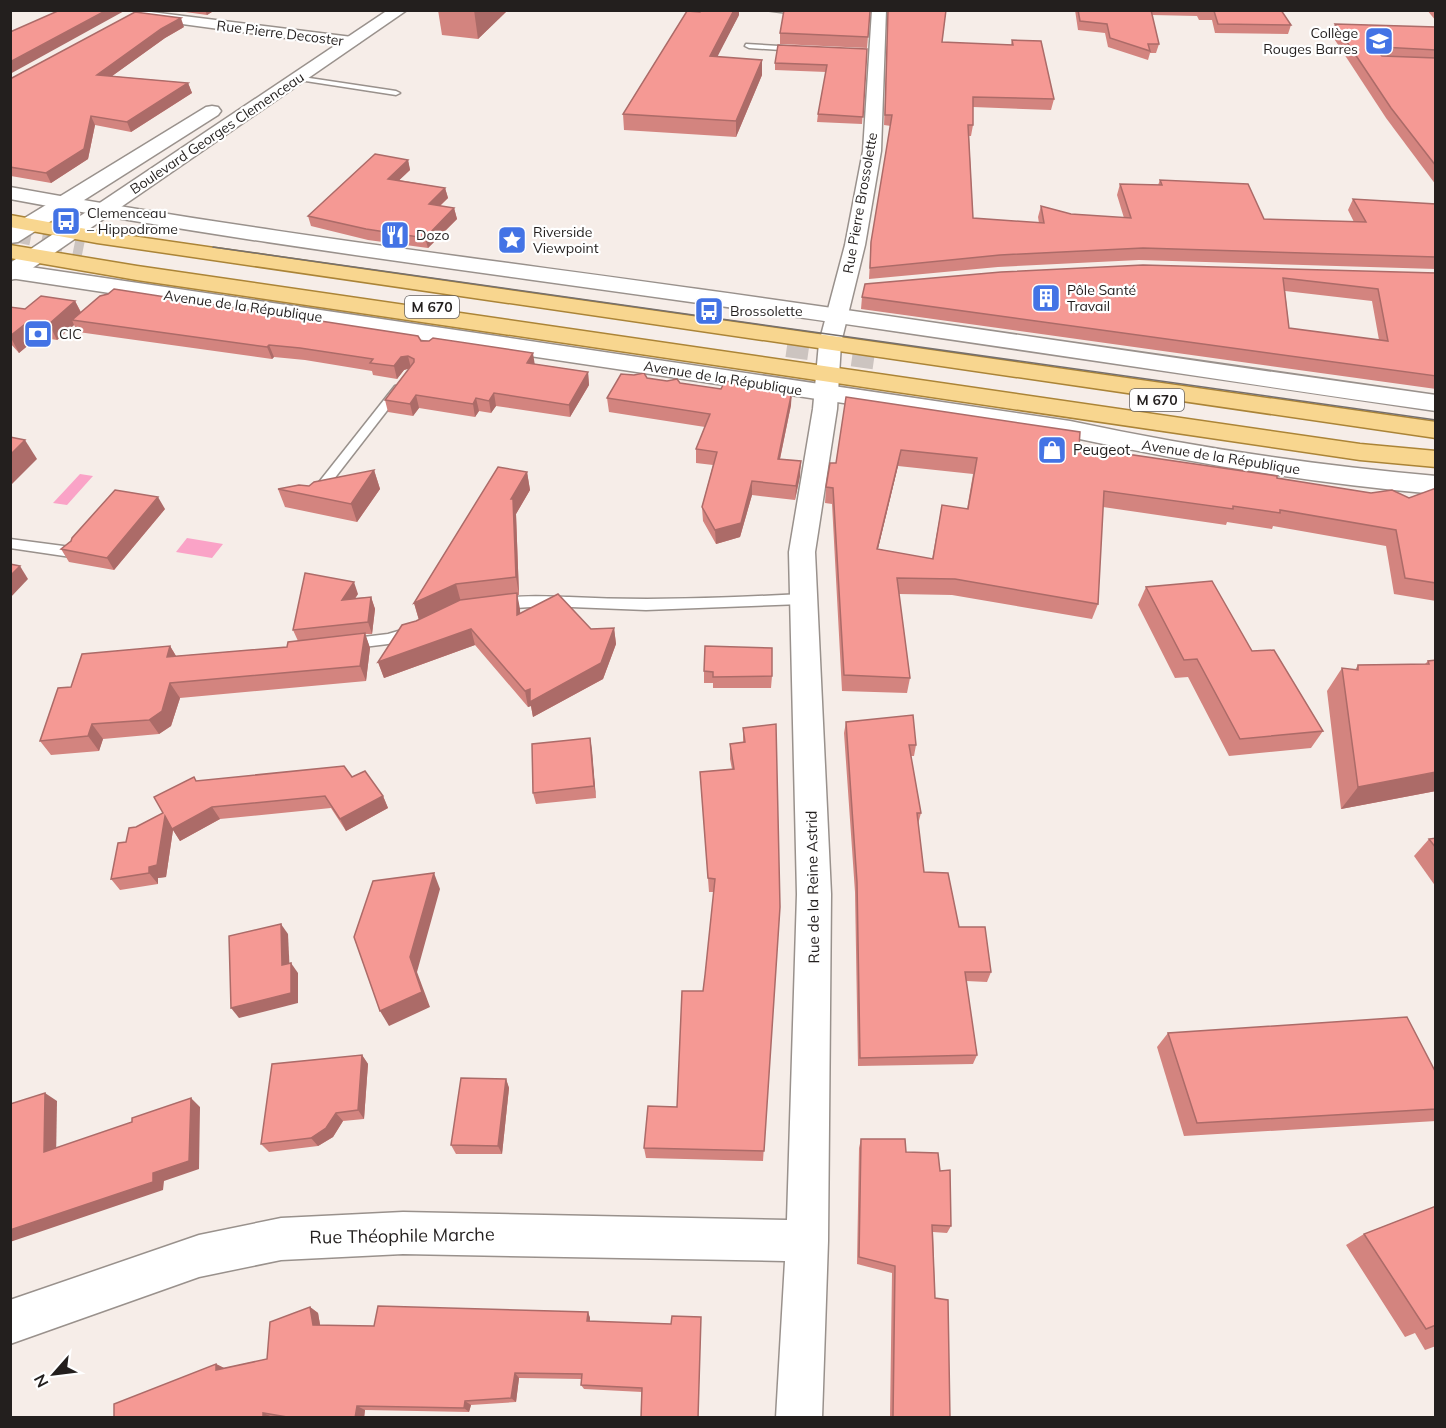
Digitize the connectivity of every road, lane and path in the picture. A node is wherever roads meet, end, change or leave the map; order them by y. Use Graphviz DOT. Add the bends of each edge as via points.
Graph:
graph roads {
  1 [pos="399,10"];
  2 [pos="768,10"];
  3 [pos="812,14"];
  4 [pos="136,15"];
  5 [pos="875,16"];
  6 [pos="344,25"];
  7 [pos="323,39"];
  8 [pos="352,42"];
  9 [pos="749,46"];
  10 [pos="805,50"];
  11 [pos="298,55"];
  12 [pos="298,78"];
  13 [pos="396,93"];
  14 [pos="224,103"];
  15 [pos="10,193"];
  16 [pos="60,204"];
  17 [pos="100,212"];
  18 [pos="19,223"];
  19 [pos="10,237"];
  20 [pos="75,244"];
  21 [pos="35,256"];
  22 [pos="11,267"];
  23 [pos="866,288"];
  24 [pos="844,290"];
  25 [pos="837,316"];
  26 [pos="789,352"];
  27 [pos="828,367"];
  28 [pos="404,381"];
  29 [pos="1436,403"];
  30 [pos="1436,430"];
  31 [pos="1436,440"];
  32 [pos="1436,453"];
  33 [pos="1436,459"];
  34 [pos="1436,485"];
  35 [pos="312,499"];
  36 [pos="10,543"];
  37 [pos="71,552"];
  38 [pos="802,600"];
  39 [pos="481,607"];
  40 [pos="423,627"];
  41 [pos="334,646"];
  42 [pos="807,1241"];
  43 [pos="10,1322"];
  44 [pos="799,1418"];
  1 -- 8 [label="street, Boulevard Georges Clemenceau"];
  2 -- 3 [label="lane"];
  4 -- 7 [label="street, Rue Pierre Decoster"];
  5 -- 24 [label="street, Rue Pierre Brossolette" via="872,151"];
  6 -- 7 [label="street, Boulevard Georges Clemenceau"];
  7 -- 8 [label="street, Rue Pierre Decoster"];
  7 -- 11 [label="street, Boulevard Georges Clemenceau"];
  8 -- 12 [label="street, Boulevard Georges Clemenceau"];
  9 -- 10 [label="lane"];
  12 -- 13 [label="lane"];
  12 -- 17 [label="street, Boulevard Georges Clemenceau"];
  14 -- 16 [label="street, Boulevard Georges Clemenceau"];
  15 -- 16 [label="street"];
  16 -- 17 [label="street"];
  16 -- 18 [label="street, Boulevard Georges Clemenceau"];
  17 -- 20 [label="street, Boulevard Georges Clemenceau"];
  17 -- 25 [label="street"];
  18 -- 19 [label="street, Boulevard Georges Clemenceau"];
  18 -- 20 [label="main road"];
  20 -- 21 [label="street, Boulevard Georges Clemenceau"];
  20 -- 26 [label="main road, Avenue de la République / M 670"];
  20 -- 27 [label="main road"];
  21 -- 22 [label="street, Boulevard Georges Clemenceau"];
  21 -- 27 [label="main road"];
  22 -- 27 [label="street, Avenue de la République" via="436,339"];
  23 -- 24 [label="street"];
  24 -- 25 [label="street, Rue Pierre Brossolette"];
  25 -- 27 [label="street, Rue Pierre Brossolette"];
  25 -- 29 [label="street"];
  27 -- 30 [label="main road"];
  27 -- 33 [label="main road" via="1350,450"];
  27 -- 34 [label="street, Avenue de la République" via="1161,449 1345,477"];
  27 -- 38 [label="street, Rue de la Reine Astrid" via="804,531"];
  28 -- 35 [label="lane"];
  31 -- 32 [label="main road, M 670" via="880,365"];
  36 -- 37 [label="lane"];
  38 -- 39 [label="lane" via="623,605 554,601"];
  38 -- 42 [label="street, Rue de la Reine Astrid" via="814,894"];
  40 -- 41 [label="lane" via="388,639"];
  42 -- 43 [label="street, Rue Théophile Marche" via="403,1233 281,1239 199,1256"];
  42 -- 44 [label="street, Rue de la Reine Astrid"];
}
